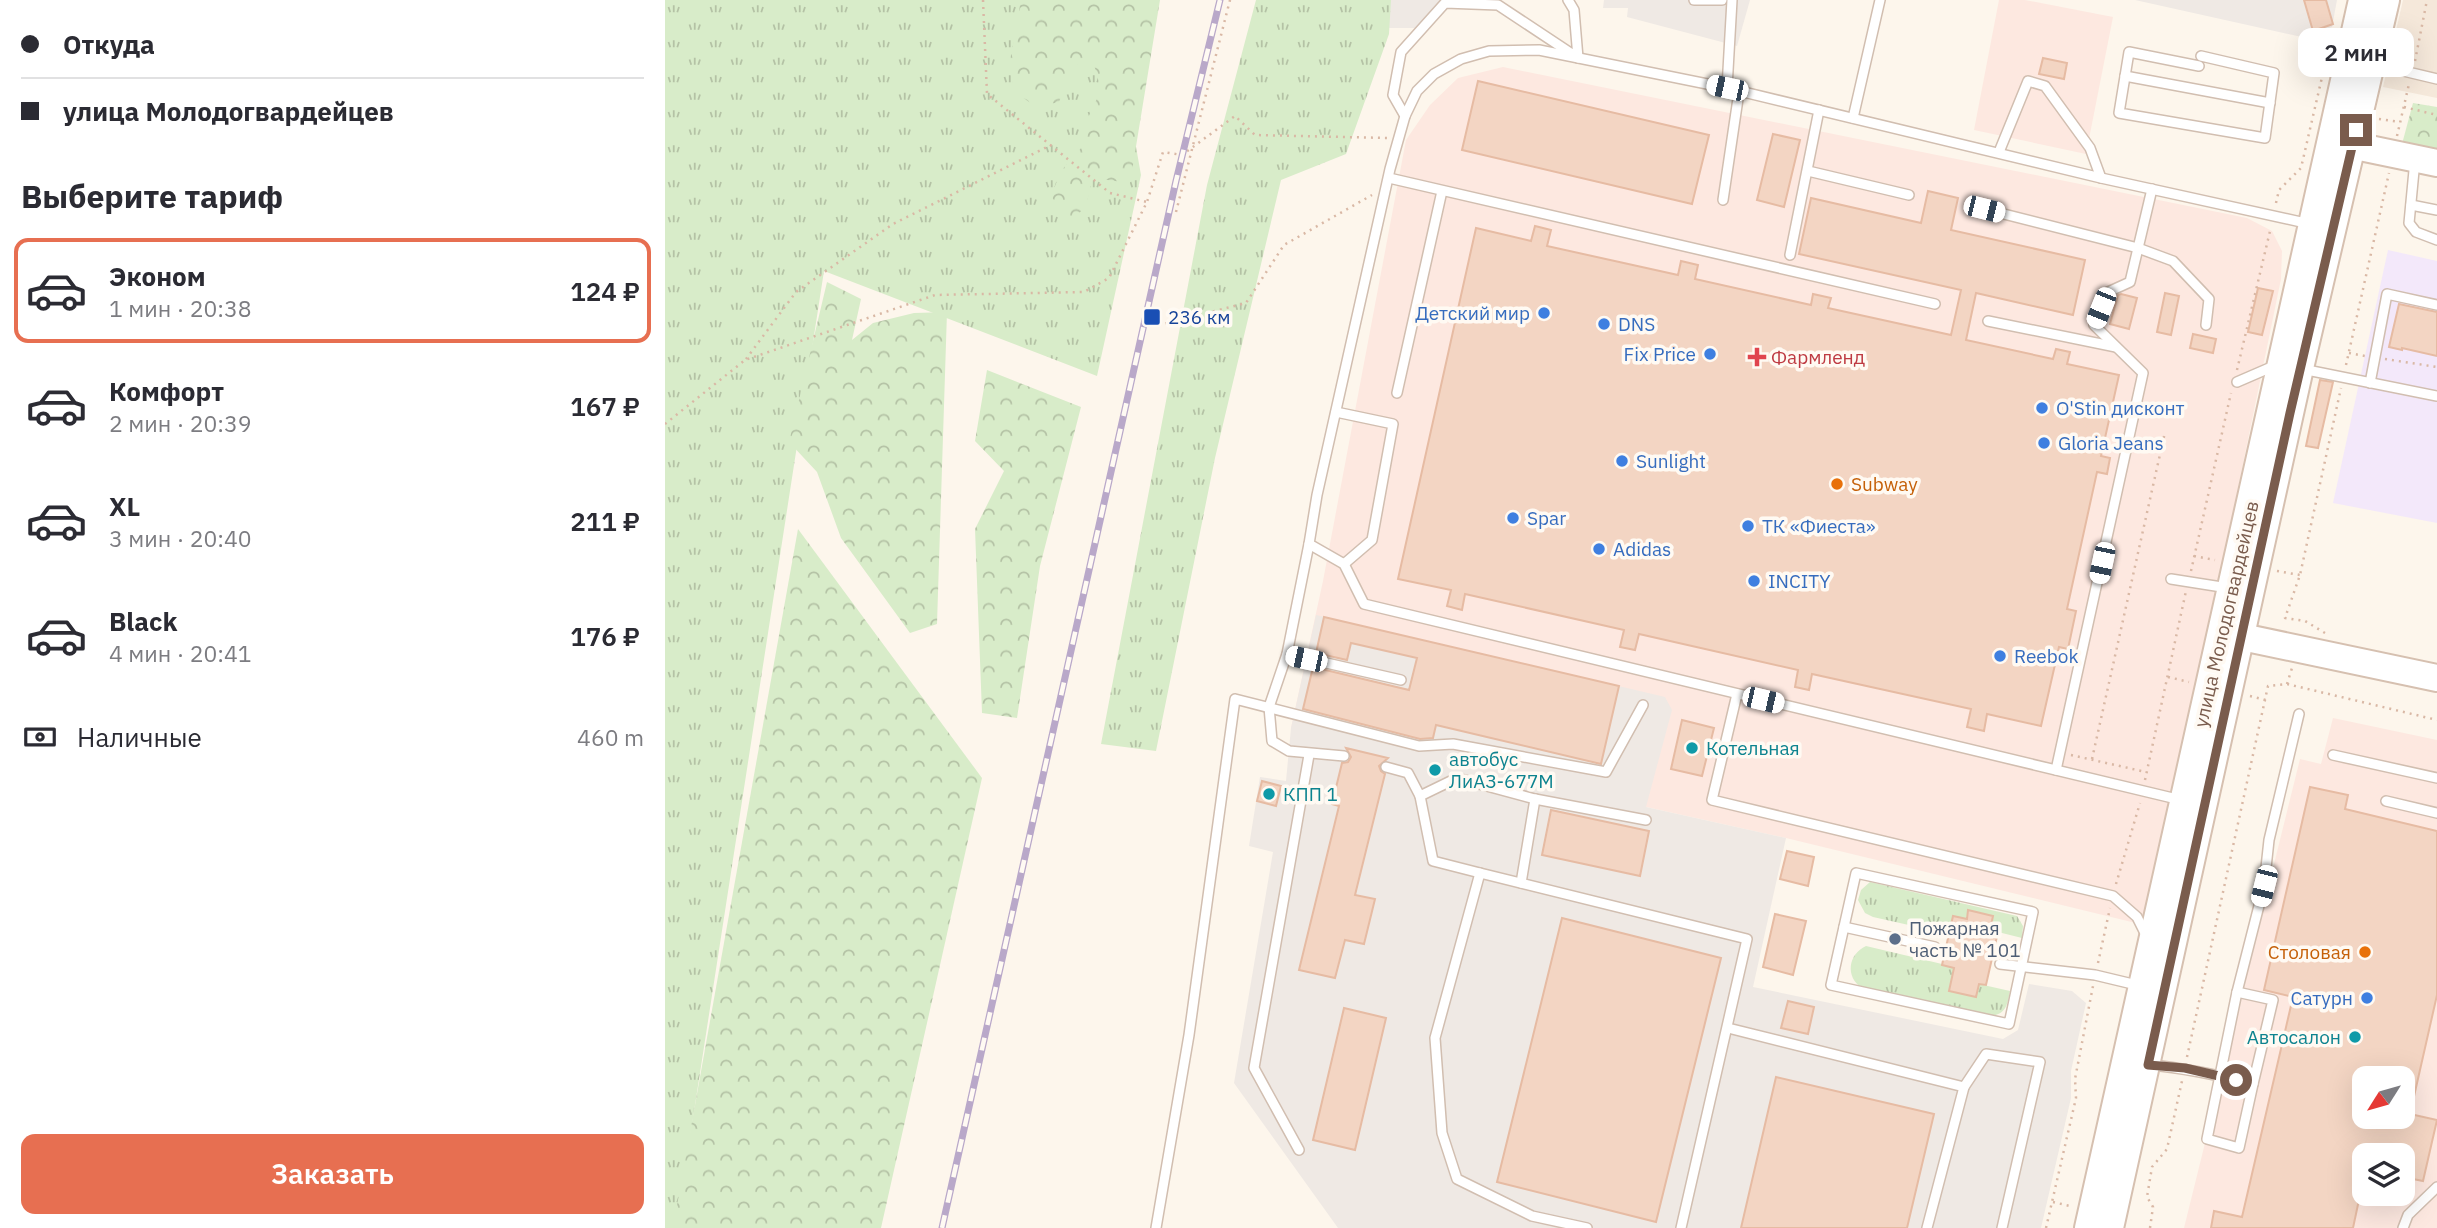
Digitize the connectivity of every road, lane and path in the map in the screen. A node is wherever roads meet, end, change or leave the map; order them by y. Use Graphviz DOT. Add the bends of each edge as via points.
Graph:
graph roads {
  1 [pos="983,0"];
  2 [pos="1230,0"];
  3 [pos="1568,0"];
  4 [pos="1694,0"];
  5 [pos="1722,0"];
  6 [pos="1732,0"];
  7 [pos="1880,0"];
  8 [pos="2362,0"];
  9 [pos="2386,0"];
  10 [pos="2427,0"];
  11 [pos="2333,27"];
  12 [pos="2201,56"];
  13 [pos="1579,58"];
  14 [pos="2360,61"];
  15 [pos="2199,66"];
  16 [pos="2412,73"];
  17 [pos="2125,76"];
  18 [pos="2437,79"];
  19 [pos="1727,88"];
  20 [pos="1739,92"];
  21 [pos="2270,103"];
  22 [pos="2403,107"];
  23 [pos="1819,110"];
  24 [pos="2437,115"];
  25 [pos="1405,116"];
  26 [pos="1853,118"];
  27 [pos="1399,139"];
  28 [pos="2341,143"];
  29 [pos="1051,145"];
  30 [pos="1193,147"];
  31 [pos="1999,152"];
  32 [pos="2415,158"];
  33 [pos="1808,171"];
  34 [pos="1389,178"];
  35 [pos="2101,178"];
  36 [pos="2152,190"];
  37 [pos="1386,191"];
  38 [pos="1442,191"];
  39 [pos="1909,195"];
  40 [pos="1723,200"];
  41 [pos="1147,202"];
  42 [pos="2410,205"];
  43 [pos="1984,209"];
  44 [pos="2437,210"];
  45 [pos="1176,212"];
  46 [pos="2273,217"];
  47 [pos="2311,225"];
  48 [pos="2437,240"];
  49 [pos="2138,248"];
  50 [pos="1790,255"];
  51 [pos="1935,304"];
  52 [pos="2437,305"];
  53 [pos="1152,321"];
  54 [pos="1988,321"];
  55 [pos="2206,325"];
  56 [pos="2116,347"];
  57 [pos="2349,353"];
  58 [pos="2375,358"];
  59 [pos="745,360"];
  60 [pos="2291,365"];
  61 [pos="2437,368"];
  62 [pos="2343,377"];
  63 [pos="2237,382"];
  64 [pos="2370,383"];
  65 [pos="1397,393"];
  66 [pos="2437,396"];
  67 [pos="1336,412"];
  68 [pos="665,424"];
  69 [pos="2165,432"];
  70 [pos="1309,544"];
  71 [pos="1344,564"];
  72 [pos="2171,579"];
  73 [pos="2188,582"];
  74 [pos="2231,589"];
  75 [pos="2305,621"];
  76 [pos="2231,634"];
  77 [pos="1287,654"];
  78 [pos="2437,678"];
  79 [pos="1401,680"];
  80 [pos="1737,694"];
  81 [pos="1643,705"];
  82 [pos="1269,706"];
  83 [pos="2299,714"];
  84 [pos="2437,720"];
  85 [pos="2060,752"];
  86 [pos="1309,755"];
  87 [pos="2333,755"];
  88 [pos="1344,756"];
  89 [pos="2092,759"];
  90 [pos="1386,767"];
  91 [pos="2056,770"];
  92 [pos="2147,772"];
  93 [pos="2437,778"];
  94 [pos="2143,791"];
  95 [pos="1420,796"];
  96 [pos="1535,799"];
  97 [pos="2185,801"];
  98 [pos="2386,801"];
  99 [pos="2437,813"];
  100 [pos="1646,820"];
  101 [pos="1480,873"];
  102 [pos="1521,883"];
  103 [pos="2112,896"];
  104 [pos="1844,927"];
  105 [pos="2151,945"];
  106 [pos="1935,947"];
  107 [pos="2000,964"];
  108 [pos="2022,965"];
  109 [pos="2095,975"];
  110 [pos="2143,986"];
  111 [pos="2237,992"];
  112 [pos="1728,1028"];
  113 [pos="2137,1063"];
  114 [pos="2185,1068"];
  115 [pos="2220,1076"];
  116 [pos="2253,1084"];
  117 [pos="1964,1087"];
  118 [pos="1299,1150"];
  119 [pos="2437,1187"];
  120 [pos="1156,1228"];
  121 [pos="1587,1228"];
  122 [pos="1681,1228"];
  123 [pos="1927,1228"];
  124 [pos="2002,1228"];
  125 [pos="2046,1228"];
  126 [pos="2088,1228"];
  127 [pos="2110,1228"];
  128 [pos="2150,1228"];
  129 [pos="2403,1228"];
  1 -- 29 [label="path" via="987,94"];
  2 -- 30 [label="path"];
  3 -- 13 [label="lane" via="1574,10"];
  4 -- 5 [label="lane"];
  6 -- 19 [label="lane"];
  7 -- 26 [label="lane"];
  8 -- 14 [label="main road, улица Молодогвардейцев"];
  9 -- 14 [label="main road, улица Молодогвардейцев"];
  10 -- 16 [label="path"];
  11 -- 46 [label="path" via="2301,168 2279,190"];
  12 -- 21 [label="lane" via="2274,73"];
  13 -- 19 [label="lane"];
  13 -- 25 [label="lane" via="1539,50 1489,51 1461,59 1434,74 1417,91"];
  13 -- 25 [label="lane" via="1498,5 1445,3 1401,52 1393,95"];
  14 -- 16 [label="lane"];
  14 -- 28 [label="main road, улица Молодогвардейцев"];
  15 -- 17 [label="lane" via="2129,52"];
  16 -- 18 [label="lane"];
  16 -- 22 [label="path"];
  17 -- 21 [label="lane"];
  17 -- 21 [label="lane" via="2119,113 2265,138"];
  19 -- 20 [label="lane"];
  20 -- 23 [label="lane"];
  20 -- 40 [label="lane"];
  22 -- 24 [label="path"];
  22 -- 32 [label="path"];
  23 -- 26 [label="lane"];
  23 -- 33 [label="lane"];
  25 -- 27 [label="lane"];
  26 -- 31 [label="lane"];
  27 -- 30 [label="path" via="1255,135 1235,116"];
  27 -- 34 [label="lane"];
  28 -- 32 [label="main road"];
  28 -- 47 [label="main road, улица Молодогвардейцев"];
  28 -- 60 [label="main road, улица Молодогвардейцев"];
  29 -- 41 [label="path" via="1110,193"];
  29 -- 59 [label="path" via="893,224 796,292"];
  30 -- 41 [label="path" via="1182,155 1163,152"];
  30 -- 45 [label="path"];
  31 -- 35 [label="lane"];
  31 -- 35 [label="lane" via="2028,81 2045,86 2090,148"];
  32 -- 42 [label="lane"];
  32 -- 57 [label="path"];
  33 -- 39 [label="lane"];
  33 -- 50 [label="lane"];
  34 -- 37 [label="lane"];
  34 -- 38 [label="lane"];
  35 -- 36 [label="lane"];
  36 -- 46 [label="lane"];
  36 -- 49 [label="lane"];
  37 -- 53 [label="path" via="1367,196 1284,245 1246,303 1163,324"];
  37 -- 67 [label="lane"];
  38 -- 51 [label="lane"];
  38 -- 65 [label="lane"];
  41 -- 59 [label="path" via="1108,278 1084,292 935,295"];
  42 -- 44 [label="lane"];
  42 -- 48 [label="lane" via="2409,223 2416,232"];
  43 -- 49 [label="lane"];
  46 -- 47 [label="lane"];
  46 -- 73 [label="path"];
  47 -- 60 [label="main road, улица Молодогвардейцев"];
  49 -- 55 [label="lane" via="2173,261 2209,299"];
  49 -- 56 [label="lane" via="2130,282 2108,292 2094,325"];
  52 -- 58 [label="lane" via="2387,294"];
  54 -- 56 [label="lane"];
  56 -- 85 [label="lane" via="2143,373"];
  57 -- 58 [label="path"];
  57 -- 62 [label="path"];
  58 -- 61 [label="path"];
  58 -- 64 [label="lane"];
  59 -- 68 [label="path"];
  60 -- 62 [label="lane"];
  60 -- 63 [label="lane"];
  60 -- 74 [label="main road, улица Молодогвардейцев"];
  60 -- 76 [label="main road, улица Молодогвардейцев"];
  62 -- 64 [label="lane"];
  62 -- 75 [label="path" via="2300,575 2285,618"];
  64 -- 66 [label="lane"];
  67 -- 70 [label="lane"];
  67 -- 71 [label="lane" via="1393,424 1372,540"];
  69 -- 89 [label="path"];
  70 -- 71 [label="lane"];
  70 -- 77 [label="lane"];
  71 -- 80 [label="lane" via="1364,604"];
  72 -- 73 [label="lane"];
  73 -- 74 [label="lane"];
  73 -- 92 [label="path"];
  74 -- 76 [label="main road, улица Молодогвардейцев"];
  76 -- 78 [label="main road"];
  76 -- 97 [label="main road, улица Молодогвардейцев"];
  76 -- 113 [label="main road, улица Молодогвардейцев"];
  77 -- 79 [label="lane"];
  77 -- 82 [label="lane"];
  80 -- 91 [label="lane"];
  80 -- 103 [label="lane" via="1712,800"];
  81 -- 82 [label="lane" via="1607,772 1453,744 1419,746"];
  82 -- 86 [label="lane" via="1272,741"];
  82 -- 120 [label="lane" via="1235,699 1189,1035"];
  83 -- 111 [label="lane"];
  84 -- 114 [label="path" via="2287,684 2267,686"];
  85 -- 89 [label="path"];
  85 -- 91 [label="lane"];
  86 -- 88 [label="lane"];
  86 -- 118 [label="lane" via="1254,1068"];
  87 -- 93 [label="lane"];
  89 -- 92 [label="path"];
  90 -- 95 [label="lane" via="1408,773"];
  91 -- 94 [label="lane"];
  92 -- 94 [label="path"];
  94 -- 97 [label="lane"];
  94 -- 103 [label="path"];
  95 -- 96 [label="lane" via="1457,778"];
  95 -- 101 [label="lane" via="1433,861"];
  96 -- 100 [label="lane"];
  96 -- 102 [label="lane"];
  97 -- 105 [label="main road, улица Молодогвардейцев"];
  98 -- 99 [label="lane"];
  101 -- 102 [label="lane"];
  101 -- 121 [label="lane" via="1435,1038 1442,1133 1457,1179 1532,1216"];
  102 -- 112 [label="lane" via="1747,939"];
  103 -- 105 [label="lane" via="2137,917"];
  103 -- 109 [label="path"];
  104 -- 106 [label="lane"];
  104 -- 108 [label="lane" via="1856,873 2033,912"];
  104 -- 108 [label="lane" via="1831,985 2009,1024"];
  105 -- 110 [label="main road, улица Молодогвардейцев"];
  107 -- 108 [label="lane"];
  108 -- 109 [label="lane"];
  109 -- 110 [label="lane"];
  109 -- 125 [label="path" via="2075,1079 2076,1098"];
  110 -- 113 [label="main road, улица Молодогвардейцев"];
  111 -- 115 [label="lane"];
  111 -- 116 [label="lane" via="2273,1000"];
  112 -- 117 [label="lane"];
  112 -- 122 [label="lane"];
  113 -- 114 [label="lane"];
  113 -- 126 [label="main road, улица Молодогвардейцев"];
  113 -- 127 [label="main road, улица Молодогвардейцев"];
  114 -- 115 [label="lane"];
  114 -- 128 [label="path" via="2167,1149 2152,1167 2147,1197 2153,1207"];
  115 -- 116 [label="lane"];
  115 -- 116 [label="lane" via="2207,1139 2239,1148"];
  117 -- 123 [label="lane"];
  117 -- 124 [label="lane" via="1986,1054 2039,1062"];
  119 -- 129 [label="lane" via="2407,1215"];
}
